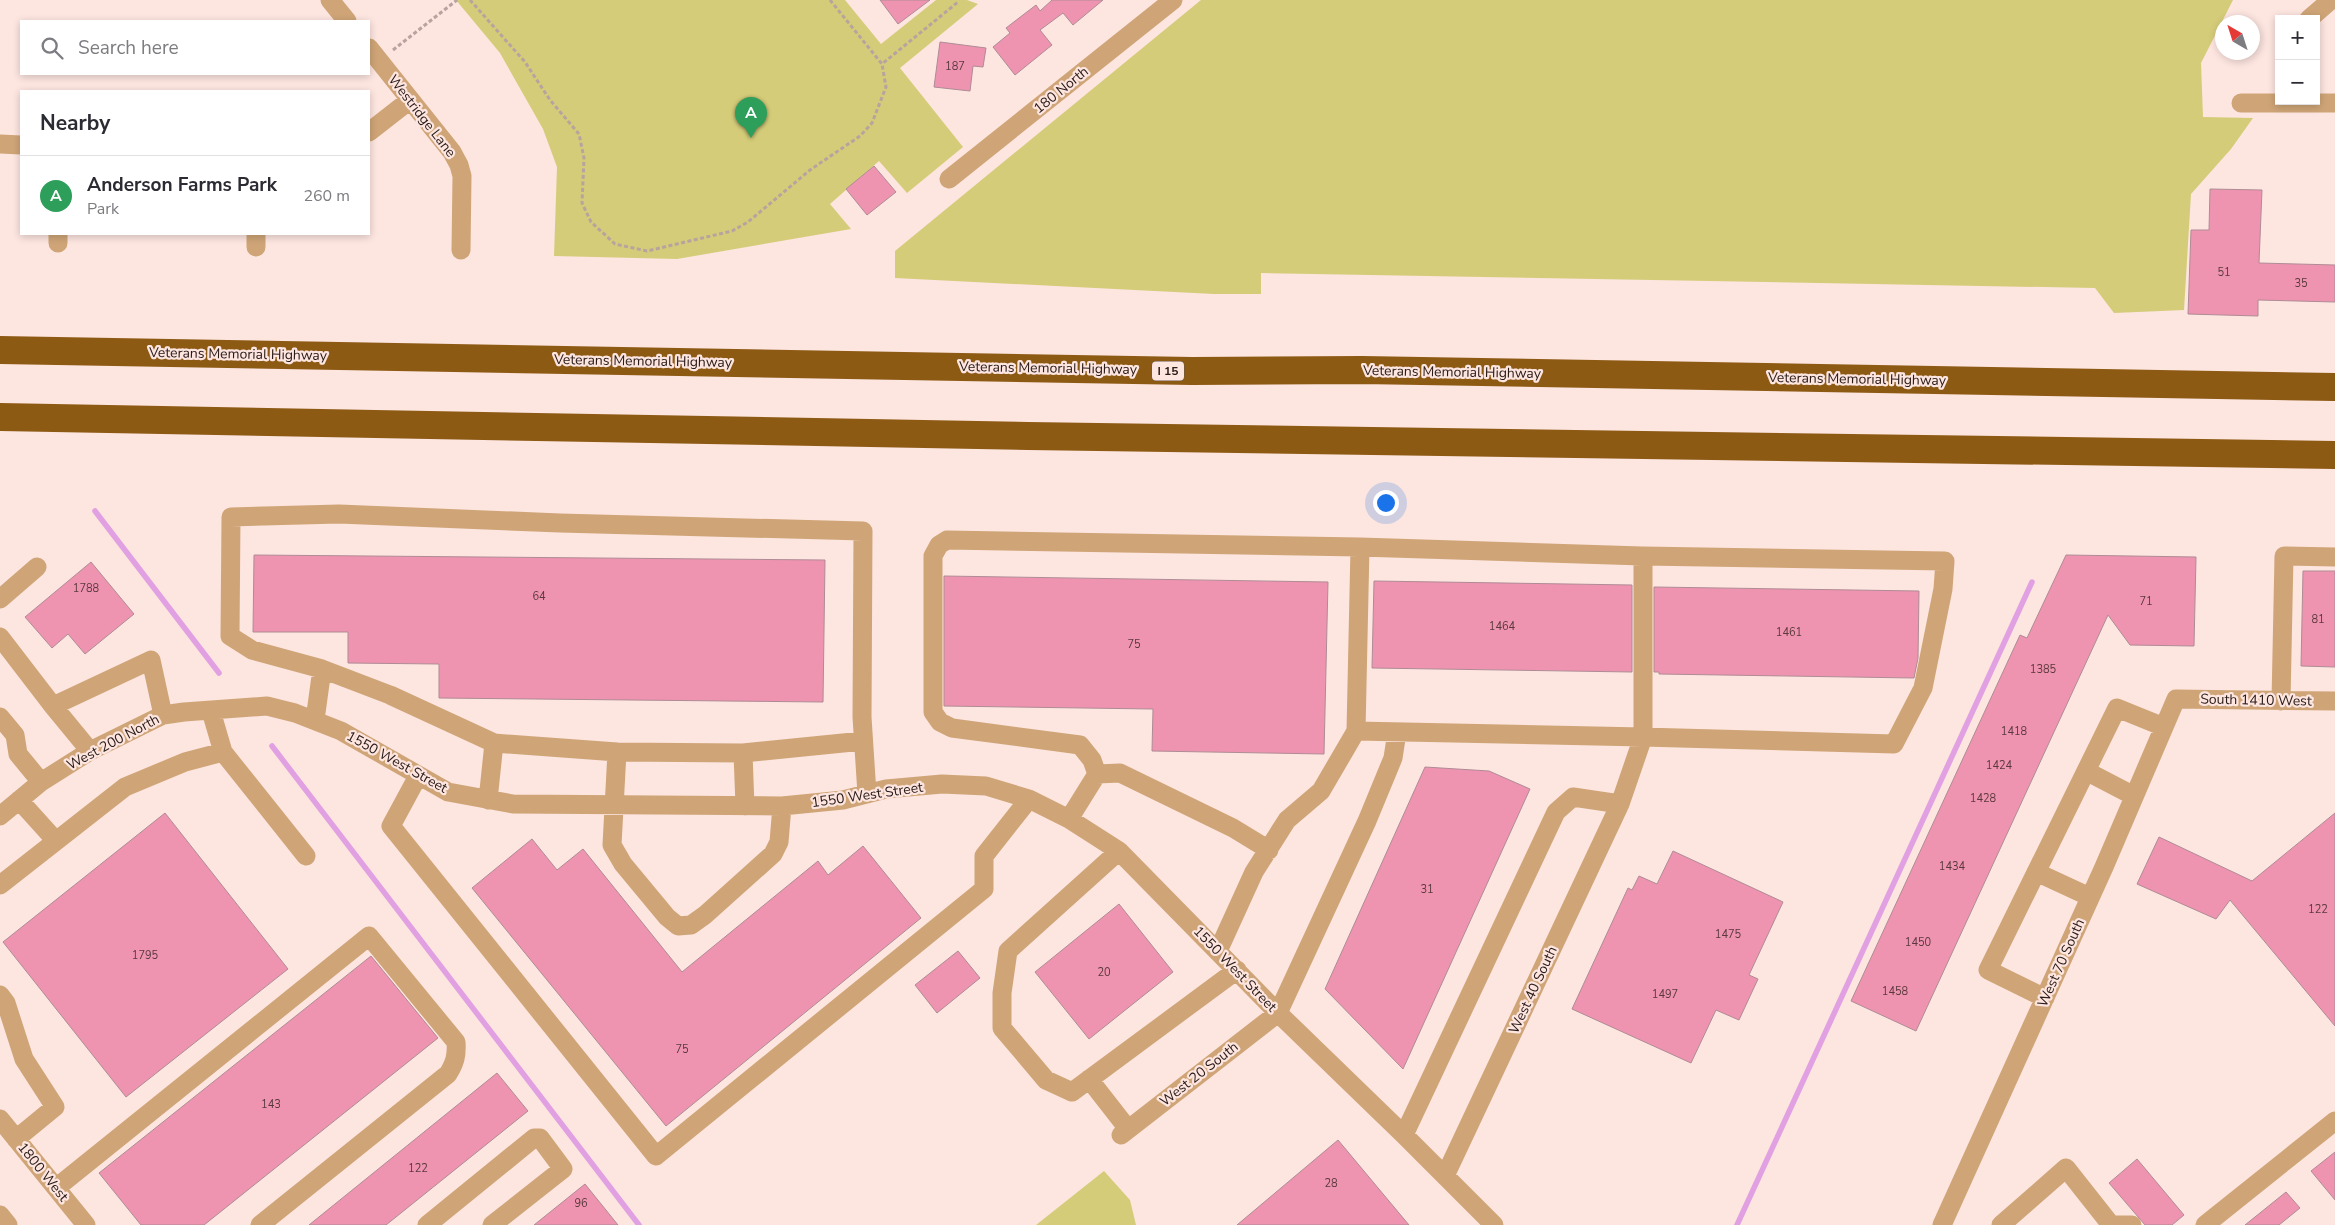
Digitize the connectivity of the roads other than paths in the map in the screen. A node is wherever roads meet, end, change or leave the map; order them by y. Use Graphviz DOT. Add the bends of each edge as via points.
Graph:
graph roads {
  1 [pos="330,0"];
  2 [pos="1173,0"];
  3 [pos="2331,0"];
  4 [pos="2314,15"];
  5 [pos="346,20"];
  6 [pos="377,52"];
  7 [pos="410,100"];
  8 [pos="2275,102"];
  9 [pos="2241,103"];
  10 [pos="2320,103"];
  11 [pos="2335,103"];
  12 [pos="370,131"];
  13 [pos="0,144"];
  14 [pos="20,145"];
  15 [pos="949,179"];
  16 [pos="461,250"];
  17 [pos="0,350"];
  18 [pos="2335,387"];
  19 [pos="0,417"];
  20 [pos="2335,455"];
  21 [pos="1360,547"];
  22 [pos="1643,556"];
  23 [pos="2335,557"];
  24 [pos="37,567"];
  25 [pos="0,599"];
  26 [pos="0,637"];
  27 [pos="322,670"];
  28 [pos="2176,699"];
  29 [pos="2282,701"];
  30 [pos="2335,701"];
  31 [pos="53,706"];
  32 [pos="211,711"];
  33 [pos="163,715"];
  34 [pos="0,717"];
  35 [pos="315,720"];
  36 [pos="2164,727"];
  37 [pos="1356,731"];
  38 [pos="1397,732"];
  39 [pos="1643,738"];
  40 [pos="863,741"];
  41 [pos="494,743"];
  42 [pos="90,751"];
  43 [pos="223,752"];
  44 [pos="617,752"];
  45 [pos="743,753"];
  46 [pos="2086,771"];
  47 [pos="1097,774"];
  48 [pos="418,776"];
  49 [pos="41,782"];
  50 [pos="867,794"];
  51 [pos="2134,796"];
  52 [pos="1029,799"];
  53 [pos="19,800"];
  54 [pos="488,800"];
  55 [pos="615,804"];
  56 [pos="1620,804"];
  57 [pos="745,806"];
  58 [pos="782,806"];
  59 [pos="0,816"];
  60 [pos="1069,819"];
  61 [pos="56,842"];
  62 [pos="1268,850"];
  63 [pos="1118,851"];
  64 [pos="306,856"];
  65 [pos="2036,872"];
  66 [pos="0,885"];
  67 [pos="2090,897"];
  68 [pos="1218,951"];
  69 [pos="1237,970"];
  70 [pos="0,996"];
  71 [pos="2045,998"];
  72 [pos="1278,1013"];
  73 [pos="1089,1079"];
  74 [pos="0,1119"];
  75 [pos="2335,1121"];
  76 [pos="1404,1135"];
  77 [pos="16,1139"];
  78 [pos="1445,1176"];
  79 [pos="56,1188"];
  80 [pos="0,1215"];
  81 [pos="8,1225"];
  82 [pos="86,1225"];
  83 [pos="260,1225"];
  84 [pos="427,1225"];
  85 [pos="492,1225"];
  86 [pos="1494,1225"];
  87 [pos="1942,1225"];
  88 [pos="2001,1225"];
  89 [pos="2132,1225"];
  90 [pos="2205,1225"];
  1 -- 5 [label="street"];
  2 -- 15 [label="street, 180 North"];
  3 -- 4 [label="street"];
  6 -- 7 [label="street, Westridge Lane"];
  7 -- 12 [label="street"];
  7 -- 16 [label="street, Westridge Lane" via="459,164 462,176"];
  8 -- 9 [label="street"];
  10 -- 11 [label="street"];
  13 -- 14 [label="street"];
  17 -- 18 [label="highway, Veterans Memorial Highway / I 15" via="1222,372 1381,370"];
  19 -- 20 [label="highway"];
  21 -- 22 [label="street"];
  21 -- 37 [label="street"];
  21 -- 47 [label="street" via="947,540 939,545 933,556 932,712 940,722 952,728 1080,745 1092,760"];
  22 -- 39 [label="street, West 40 South"];
  22 -- 39 [label="street" via="1945,561 1943,589 1923,688 1894,744"];
  23 -- 29 [label="street" via="2284,556"];
  24 -- 25 [label="street"];
  26 -- 31 [label="street"];
  27 -- 35 [label="street"];
  27 -- 40 [label="street" via="252,650 230,636 231,517 339,514 863,531"];
  27 -- 41 [label="street" via="390,695"];
  28 -- 29 [label="street, South 1410 West"];
  28 -- 36 [label="street, West 70 South"];
  29 -- 30 [label="street, South 1410 West"];
  31 -- 33 [label="street" via="151,660"];
  31 -- 42 [label="street"];
  32 -- 33 [label="street, West 200 North"];
  32 -- 35 [label="street, 1550 West Street" via="267,706"];
  32 -- 43 [label="street"];
  33 -- 42 [label="street, West 200 North"];
  34 -- 49 [label="street" via="15,734 18,754"];
  35 -- 48 [label="street, 1550 West Street" via="341,731"];
  36 -- 46 [label="street" via="2117,708"];
  36 -- 51 [label="street, West 70 South"];
  37 -- 38 [label="street"];
  37 -- 62 [label="street" via="1321,792 1287,820"];
  38 -- 39 [label="street"];
  38 -- 72 [label="street" via="1393,758 1367,822"];
  39 -- 56 [label="street, West 40 South"];
  40 -- 45 [label="street"];
  40 -- 50 [label="street"];
  41 -- 44 [label="street"];
  41 -- 54 [label="street"];
  42 -- 49 [label="street, West 200 North"];
  43 -- 61 [label="street" via="185,762 125,787"];
  43 -- 64 [label="street"];
  44 -- 45 [label="street"];
  44 -- 55 [label="street"];
  45 -- 57 [label="street"];
  46 -- 51 [label="street"];
  46 -- 65 [label="street"];
  47 -- 60 [label="street"];
  47 -- 62 [label="street" via="1120,773 1233,828"];
  48 -- 52 [label="street" via="391,826 656,1156 984,889 984,856"];
  48 -- 54 [label="street, 1550 West Street" via="448,792"];
  49 -- 53 [label="street, West 200 North"];
  50 -- 52 [label="street, 1550 West Street" via="942,784 986,786"];
  50 -- 58 [label="street, 1550 West Street"];
  51 -- 67 [label="street, West 70 South"];
  52 -- 60 [label="street, 1550 West Street"];
  53 -- 59 [label="street, West 200 North"];
  53 -- 61 [label="street"];
  54 -- 55 [label="street, 1550 West Street" via="513,804"];
  55 -- 57 [label="street, 1550 West Street"];
  55 -- 58 [label="street" via="612,845 622,864 678,926 691,925 705,915 773,854 779,842"];
  56 -- 76 [label="street" via="1573,797 1556,812"];
  56 -- 78 [label="street, West 40 South"];
  57 -- 58 [label="street, 1550 West Street"];
  60 -- 63 [label="street, 1550 West Street"];
  61 -- 66 [label="street"];
  62 -- 68 [label="street" via="1254,872"];
  63 -- 68 [label="street, 1550 West Street"];
  63 -- 73 [label="street" via="1008,950 1002,993 1002,1028 1046,1080 1072,1092"];
  65 -- 67 [label="street"];
  65 -- 71 [label="street" via="1988,970"];
  67 -- 71 [label="street, West 70 South"];
  68 -- 69 [label="street, 1550 West Street"];
  69 -- 72 [label="street, 1550 West Street"];
  69 -- 73 [label="street"];
  70 -- 77 [label="street" via="6,1003 24,1059 55,1107"];
  71 -- 87 [label="street, West 70 South"];
  72 -- 73 [label="street, West 20 South" via="1124,1132"];
  72 -- 76 [label="street, 1550 West Street"];
  74 -- 77 [label="street, 1800 West"];
  75 -- 90 [label="street"];
  76 -- 78 [label="street, 1550 West Street"];
  77 -- 79 [label="street, 1800 West"];
  78 -- 86 [label="street, 1550 West Street"];
  79 -- 82 [label="street, 1800 West"];
  79 -- 83 [label="street" via="368,936 456,1042 457,1056 453,1067"];
  80 -- 81 [label="street"];
  84 -- 85 [label="street" via="534,1138 540,1138 563,1169"];
  88 -- 89 [label="street" via="2066,1168 2111,1225"];
}
